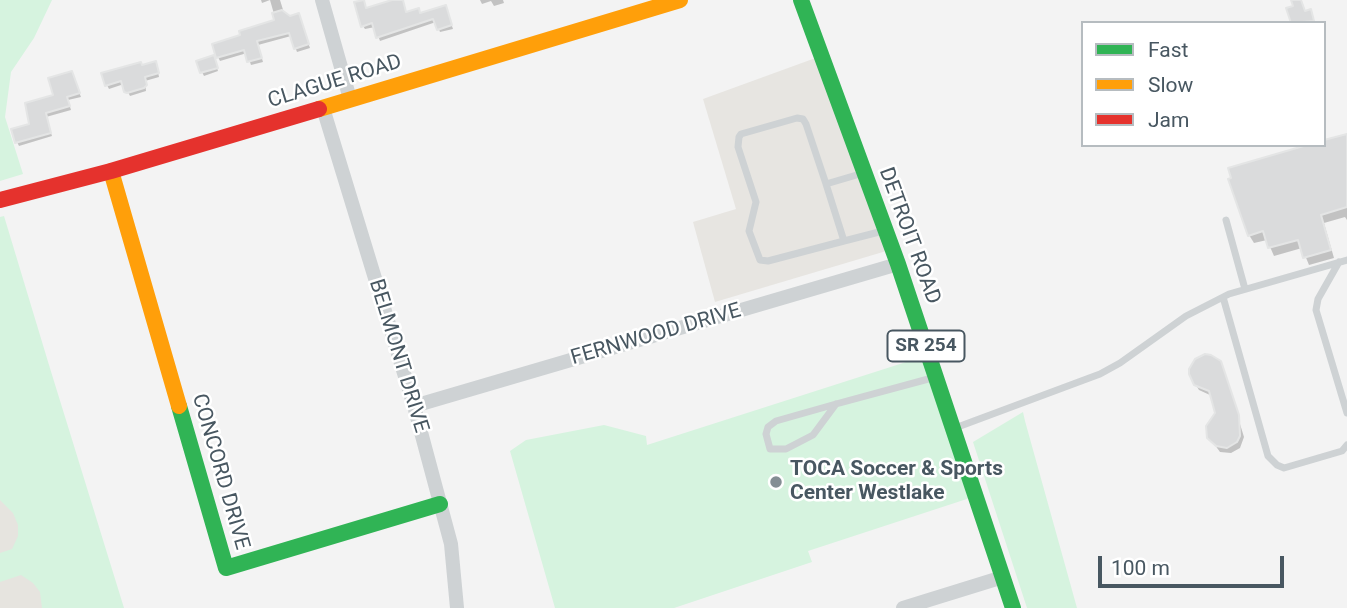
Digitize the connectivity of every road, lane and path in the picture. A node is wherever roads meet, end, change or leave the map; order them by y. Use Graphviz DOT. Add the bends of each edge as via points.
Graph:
graph roads {
  1 [pos="322,0"];
  2 [pos="680,0"];
  3 [pos="801,0"];
  4 [pos="350,99"];
  5 [pos="323,108"];
  6 [pos="111,171"];
  7 [pos="864,173"];
  8 [pos="827,184"];
  9 [pos="0,200"];
  10 [pos="1226,220"];
  11 [pos="886,230"];
  12 [pos="844,241"];
  13 [pos="1343,261"];
  14 [pos="898,264"];
  15 [pos="1245,289"];
  16 [pos="1223,297"];
  17 [pos="936,376"];
  18 [pos="836,404"];
  19 [pos="414,407"];
  20 [pos="1347,413"];
  21 [pos="953,429"];
  22 [pos="1347,445"];
  23 [pos="440,504"];
  24 [pos="1003,577"];
  25 [pos="457,608"];
  26 [pos="903,608"];
  27 [pos="1013,608"];
  1 -- 4 [label="street"];
  2 -- 4 [label="main road, CLAGUE ROAD"];
  3 -- 7 [label="main road, DETROIT ROAD / SR 254"];
  4 -- 5 [label="main road, CLAGUE ROAD"];
  5 -- 6 [label="main road, CLAGUE ROAD"];
  5 -- 19 [label="street, BELMONT DRIVE"];
  6 -- 9 [label="main road, CLAGUE ROAD"];
  6 -- 23 [label="main road, CONCORD DRIVE" via="226,568"];
  7 -- 8 [label="lane"];
  7 -- 11 [label="main road, DETROIT ROAD / SR 254"];
  8 -- 12 [label="lane"];
  8 -- 12 [label="lane" via="806,124 797,118 741,134 738,147 756,202 749,231 760,260"];
  10 -- 15 [label="lane"];
  11 -- 12 [label="lane"];
  11 -- 14 [label="main road, DETROIT ROAD / SR 254"];
  13 -- 15 [label="lane"];
  13 -- 20 [label="lane" via="1318,299 1316,310"];
  14 -- 17 [label="main road, DETROIT ROAD / SR 254"];
  14 -- 19 [label="street, FERNWOOD DRIVE"];
  15 -- 16 [label="lane"];
  16 -- 21 [label="lane" via="1186,316 1100,374"];
  16 -- 22 [label="lane" via="1268,456 1284,468 1342,451"];
  17 -- 18 [label="lane"];
  17 -- 21 [label="main road, DETROIT ROAD / SR 254"];
  18 -- 18 [label="lane" via="776,421 766,434 770,449 786,449 813,435"];
  19 -- 23 [label="street, BELMONT DRIVE"];
  21 -- 24 [label="main road, DETROIT ROAD / SR 254"];
  23 -- 25 [label="street, BELMONT DRIVE" via="451,544"];
  24 -- 26 [label="street"];
  24 -- 27 [label="main road, DETROIT ROAD / SR 254"];
}
